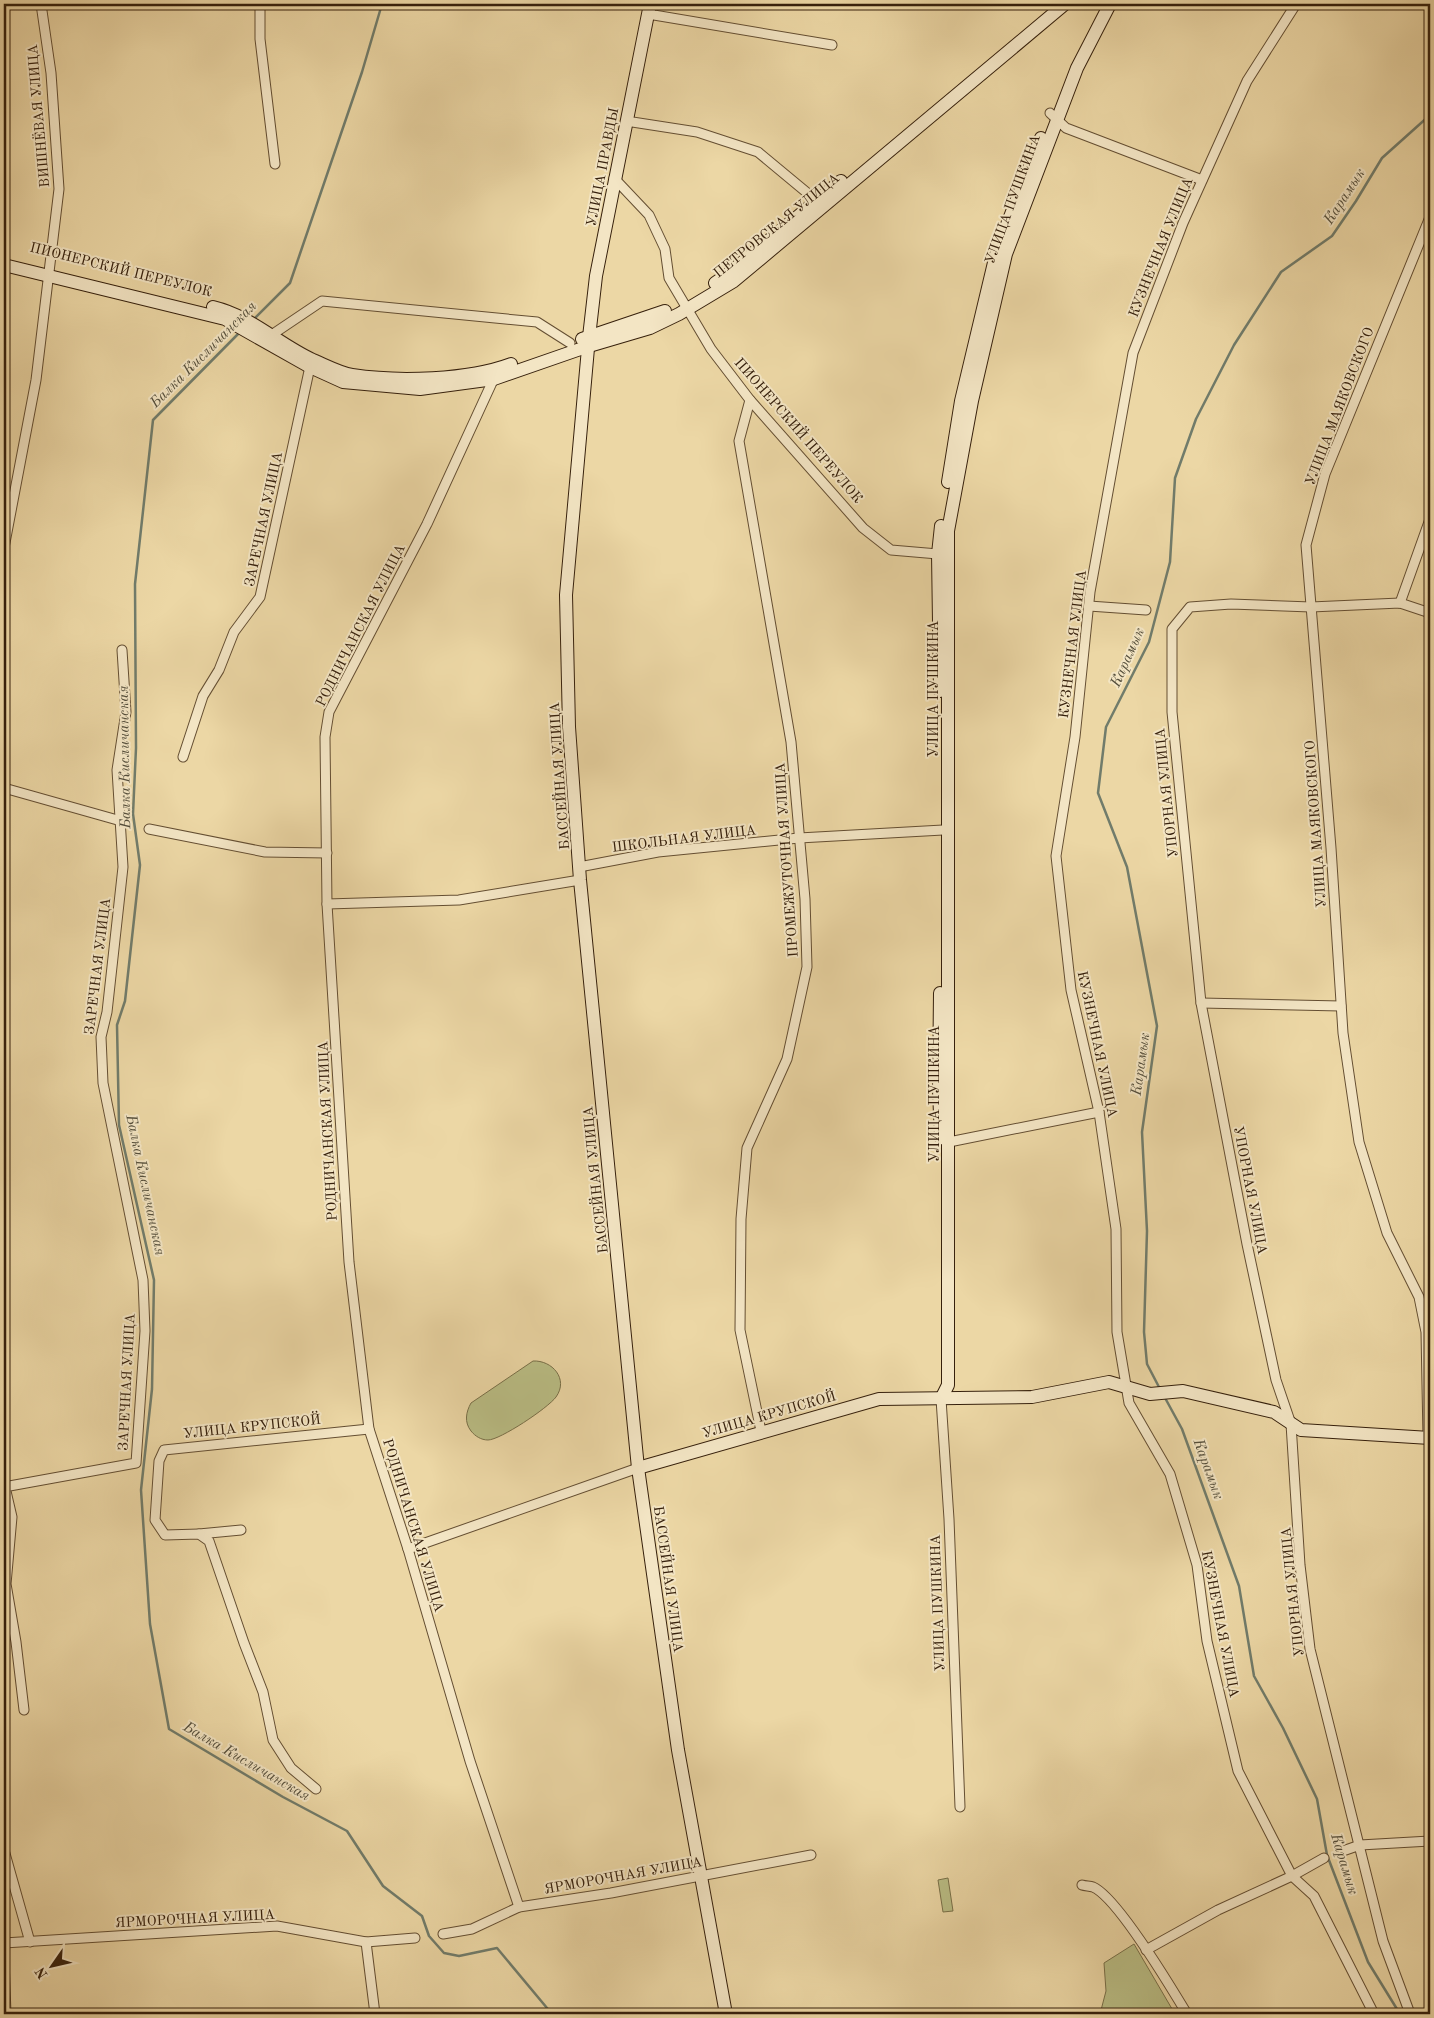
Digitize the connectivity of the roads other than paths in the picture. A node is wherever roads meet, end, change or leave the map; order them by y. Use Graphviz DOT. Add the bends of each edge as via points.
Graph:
graph roads {
  1 [pos="41,4"];
  2 [pos="260,4"];
  3 [pos="1055,4"];
  4 [pos="1065,4"];
  5 [pos="1102,4"];
  6 [pos="1110,4"];
  7 [pos="1296,4"];
  8 [pos="649,9"];
  9 [pos="832,45"];
  10 [pos="1054,116"];
  11 [pos="626,120"];
  12 [pos="275,164"];
  13 [pos="614,178"];
  14 [pos="1202,180"];
  15 [pos="817,201"];
  16 [pos="1430,217"];
  17 [pos="4,256"];
  18 [pos="4,265"];
  19 [pos="51,266"];
  20 [pos="685,306"];
  21 [pos="228,315"];
  22 [pos="273,334"];
  23 [pos="589,341"];
  24 [pos="570,343"];
  25 [pos="311,363"];
  26 [pos="496,374"];
  27 [pos="750,400"];
  28 [pos="1430,519"];
  29 [pos="4,548"];
  30 [pos="938,554"];
  31 [pos="1400,603"];
  32 [pos="1089,606"];
  33 [pos="1310,607"];
  34 [pos="1146,610"];
  35 [pos="1430,613"];
  36 [pos="122,650"];
  37 [pos="183,757"];
  38 [pos="4,788"];
  39 [pos="121,821"];
  40 [pos="148,829"];
  41 [pos="943,830"];
  42 [pos="799,838"];
  43 [pos="327,853"];
  44 [pos="579,867"];
  45 [pos="580,880"];
  46 [pos="327,904"];
  47 [pos="1201,1003"];
  48 [pos="1341,1006"];
  49 [pos="1099,1112"];
  50 [pos="945,1141"];
  51 [pos="1124,1386"];
  52 [pos="941,1400"];
  53 [pos="1292,1424"];
  54 [pos="369,1429"];
  55 [pos="761,1431"];
  56 [pos="1429,1438"];
  57 [pos="638,1468"];
  58 [pos="5,1487"];
  59 [pos="241,1530"];
  60 [pos="199,1534"];
  61 [pos="408,1549"];
  62 [pos="24,1710"];
  63 [pos="316,1789"];
  64 [pos="960,1806"];
  65 [pos="1430,1841"];
  66 [pos="1360,1846"];
  67 [pos="4,1850"];
  68 [pos="1340,1852"];
  69 [pos="811,1855"];
  70 [pos="1324,1858"];
  71 [pos="700,1876"];
  72 [pos="1292,1876"];
  73 [pos="1082,1885"];
  74 [pos="519,1907"];
  75 [pos="443,1934"];
  76 [pos="415,1938"];
  77 [pos="30,1942"];
  78 [pos="366,1942"];
  79 [pos="4,1943"];
  80 [pos="1146,1950"];
  81 [pos="4,1959"];
  82 [pos="1409,2011"];
  83 [pos="6,2014"];
  84 [pos="375,2014"];
  85 [pos="726,2014"];
  86 [pos="1187,2014"];
  87 [pos="1374,2014"];
  1 -- 19 [label="street, ВИШНЁВАЯ УЛИЦА" via="51,73 59,189"];
  2 -- 12 [label="street" via="260,39"];
  3 -- 15 [label="street"];
  4 -- 20 [label="street, ПЕТРОВСКАЯ УЛИЦА" via="734,281"];
  5 -- 10 [label="street, УЛИЦА ПУШКИНА" via="1068,68"];
  6 -- 10 [label="street, УЛИЦА ПУШКИНА"];
  7 -- 14 [label="street, КУЗНЕЧНАЯ УЛИЦА" via="1247,81"];
  8 -- 9 [label="street"];
  8 -- 11 [label="street, УЛИЦА ПРАВДЫ"];
  10 -- 14 [label="street" via="1066,128"];
  10 -- 30 [label="street, УЛИЦА ПУШКИНА" via="997,250 961,401"];
  10 -- 50 [label="street, УЛИЦА ПУШКИНА" via="1006,254 972,401 948,531"];
  11 -- 13 [label="street, УЛИЦА ПРАВДЫ"];
  11 -- 15 [label="street" via="697,132 758,152"];
  13 -- 20 [label="street, ПИОНЕРСКИЙ ПЕРЕУЛОК" via="649,215 665,249 669,278"];
  13 -- 23 [label="street, УЛИЦА ПРАВДЫ" via="596,276"];
  14 -- 32 [label="street, КУЗНЕЧНАЯ УЛИЦА" via="1133,354"];
  15 -- 20 [label="street"];
  16 -- 33 [label="street, УЛИЦА МАЯКОВСКОГО" via="1325,474 1306,545"];
  17 -- 19 [label="street, ПИОНЕРСКИЙ ПЕРЕУЛОК"];
  18 -- 19 [label="street, ПИОНЕРСКИЙ ПЕРЕУЛОК"];
  19 -- 21 [label="street, ПИОНЕРСКИЙ ПЕРЕУЛОК"];
  19 -- 29 [label="street, ВИШНЁВАЯ УЛИЦА" via="36,380"];
  20 -- 23 [label="street"];
  20 -- 27 [label="street, ПИОНЕРСКИЙ ПЕРЕУЛОК" via="711,349"];
  21 -- 22 [label="street"];
  21 -- 25 [label="street" via="260,338"];
  22 -- 24 [label="street" via="322,300 537,322"];
  22 -- 25 [label="street"];
  23 -- 24 [label="street"];
  23 -- 26 [label="street"];
  23 -- 44 [label="street, БАССЕЙНАЯ УЛИЦА" via="566,595 569,727"];
  24 -- 26 [label="street"];
  25 -- 26 [label="street" via="351,375 422,379"];
  25 -- 37 [label="street, ЗАРЕЧНАЯ УЛИЦА" via="260,596 234,632 219,670 203,696"];
  26 -- 43 [label="street, РОДНИЧАНСКАЯ УЛИЦА" via="427,524 329,712 325,737"];
  27 -- 30 [label="street, ПИОНЕРСКИЙ ПЕРЕУЛОК" via="863,528 891,550"];
  27 -- 42 [label="street, ПРОМЕЖУТОЧНАЯ УЛИЦА" via="739,441 791,742"];
  28 -- 31 [label="street"];
  30 -- 41 [label="street, УЛИЦА ПУШКИНА"];
  31 -- 33 [label="street, УПОРНАЯ УЛИЦА"];
  31 -- 35 [label="street, УПОРНАЯ УЛИЦА"];
  32 -- 34 [label="street"];
  32 -- 49 [label="street, КУЗНЕЧНАЯ УЛИЦА" via="1075,737 1056,856 1071,990"];
  33 -- 47 [label="street, УПОРНАЯ УЛИЦА" via="1231,604 1190,607 1172,629 1172,712"];
  33 -- 48 [label="street, УЛИЦА МАЯКОВСКОГО"];
  36 -- 39 [label="street, ЗАРЕЧНАЯ УЛИЦА" via="126,712 117,770"];
  38 -- 39 [label="street"];
  39 -- 58 [label="street, ЗАРЕЧНАЯ УЛИЦА" via="123,867 101,1037 103,1083 143,1280 146,1331 136,1463"];
  40 -- 43 [label="street" via="266,852"];
  41 -- 42 [label="street, ШКОЛЬНАЯ УЛИЦА"];
  41 -- 50 [label="street, УЛИЦА ПУШКИНА" via="939,1090"];
  42 -- 44 [label="street, ШКОЛЬНАЯ УЛИЦА" via="658,852"];
  42 -- 55 [label="street, ПРОМЕЖУТОЧНАЯ УЛИЦА" via="807,967 787,1059 747,1148 741,1219 740,1330"];
  43 -- 46 [label="street, РОДНИЧАНСКАЯ УЛИЦА"];
  44 -- 45 [label="street, БАССЕЙНАЯ УЛИЦА"];
  45 -- 46 [label="street" via="459,900"];
  45 -- 57 [label="street, БАССЕЙНАЯ УЛИЦА"];
  46 -- 54 [label="street, РОДНИЧАНСКАЯ УЛИЦА" via="349,1262"];
  47 -- 48 [label="street"];
  47 -- 53 [label="street, УПОРНАЯ УЛИЦА" via="1246,1244 1274,1370"];
  48 -- 56 [label="street, УЛИЦА МАЯКОВСКОГО" via="1359,1142 1387,1233 1419,1297 1426,1332"];
  49 -- 50 [label="street"];
  49 -- 51 [label="street, КУЗНЕЧНАЯ УЛИЦА" via="1116,1229 1117,1332"];
  50 -- 52 [label="street, УЛИЦА ПУШКИНА"];
  51 -- 52 [label="street, УЛИЦА КРУПСКОЙ" via="1109,1382 1032,1397"];
  51 -- 53 [label="street, УЛИЦА КРУПСКОЙ" via="1150,1394 1183,1391 1274,1412"];
  51 -- 72 [label="street, КУЗНЕЧНАЯ УЛИЦА" via="1129,1403 1170,1474 1198,1565 1207,1641 1238,1771"];
  52 -- 55 [label="street, УЛИЦА КРУПСКОЙ" via="879,1398"];
  52 -- 64 [label="street, УЛИЦА ПУШКИНА"];
  53 -- 56 [label="street" via="1301,1430"];
  53 -- 66 [label="street, УПОРНАЯ УЛИЦА" via="1300,1565 1310,1649"];
  54 -- 60 [label="street, УЛИЦА КРУПСКОЙ" via="164,1450 158,1461 155,1520 165,1535"];
  54 -- 61 [label="street, РОДНИЧАНСКАЯ УЛИЦА"];
  55 -- 57 [label="street, УЛИЦА КРУПСКОЙ"];
  57 -- 61 [label="street, УЛИЦА КРУПСКОЙ"];
  57 -- 71 [label="street, БАССЕЙНАЯ УЛИЦА"];
  58 -- 62 [label="street" via="12,1517 6,1584"];
  59 -- 60 [label="street"];
  60 -- 63 [label="street" via="209,1541 263,1692 273,1740 291,1768"];
  61 -- 74 [label="street, РОДНИЧАНСКАЯ УЛИЦА" via="470,1761"];
  65 -- 66 [label="street"];
  66 -- 68 [label="street"];
  66 -- 82 [label="street, УПОРНАЯ УЛИЦА" via="1384,1941"];
  67 -- 77 [label="street"];
  69 -- 71 [label="street, ЯРМОРОЧНАЯ УЛИЦА"];
  70 -- 72 [label="street"];
  71 -- 74 [label="street, ЯРМОРОЧНАЯ УЛИЦА"];
  71 -- 85 [label="street, БАССЕЙНАЯ УЛИЦА"];
  72 -- 80 [label="street" via="1218,1910"];
  72 -- 87 [label="street, КУЗНЕЧНАЯ УЛИЦА" via="1314,1896"];
  73 -- 80 [label="street" via="1093,1887 1105,1896"];
  74 -- 75 [label="street, ЯРМОРОЧНАЯ УЛИЦА" via="472,1929"];
  76 -- 78 [label="street, ЯРМОРОЧНАЯ УЛИЦА"];
  77 -- 78 [label="street, ЯРМОРОЧНАЯ УЛИЦА" via="277,1926"];
  77 -- 79 [label="street, ЯРМОРОЧНАЯ УЛИЦА"];
  78 -- 84 [label="street"];
  80 -- 86 [label="street"];
  81 -- 83 [label="street"];
}
